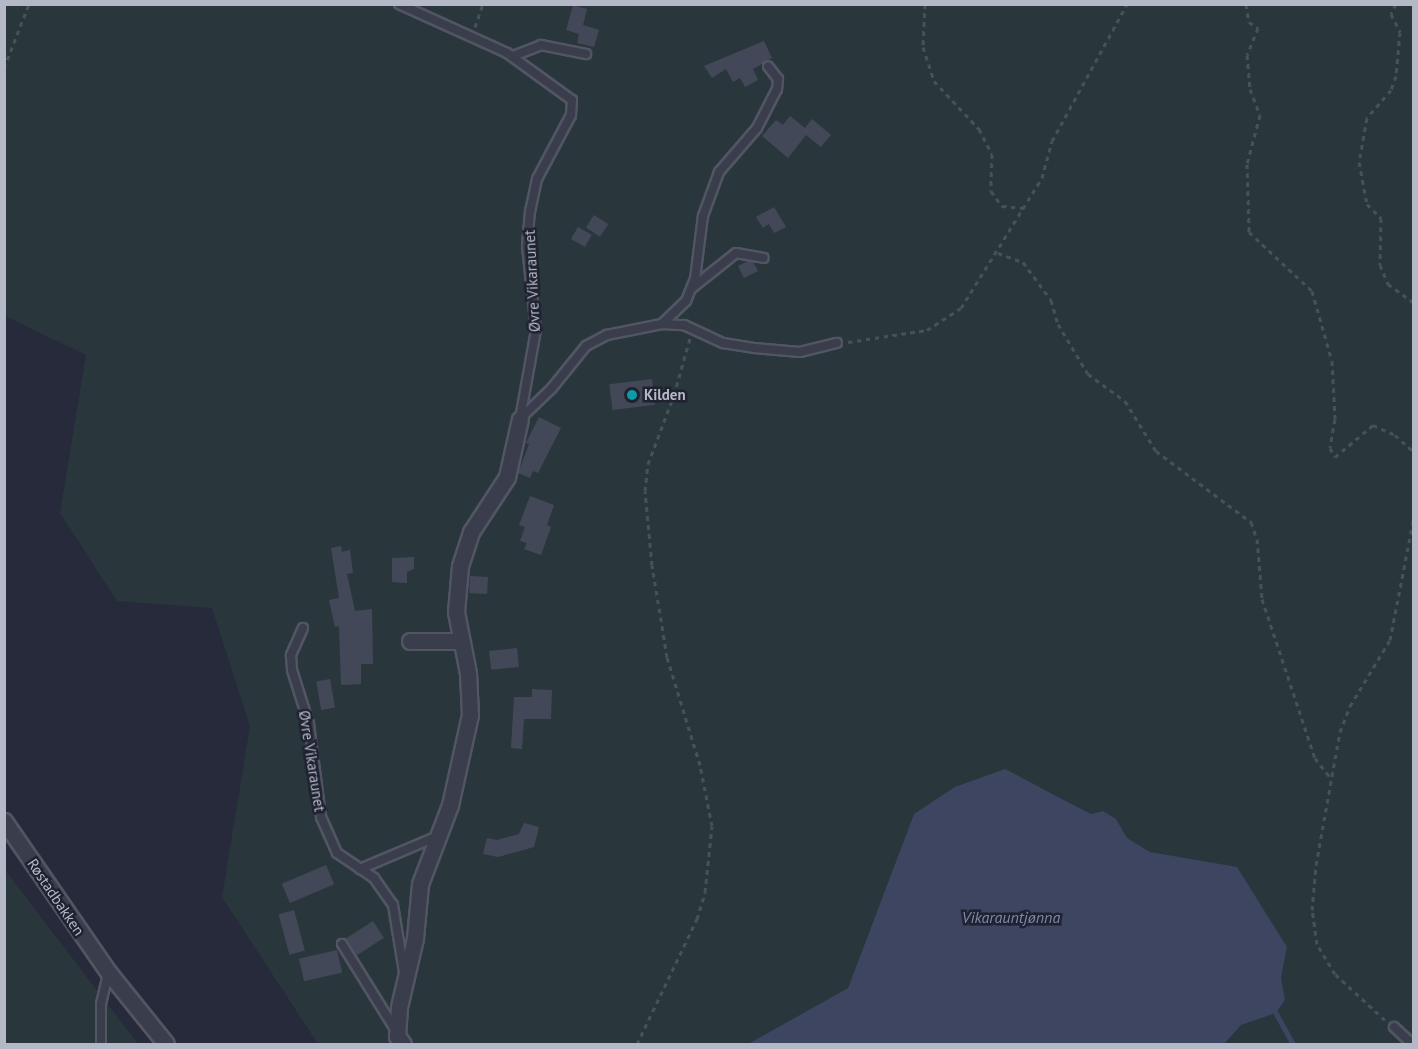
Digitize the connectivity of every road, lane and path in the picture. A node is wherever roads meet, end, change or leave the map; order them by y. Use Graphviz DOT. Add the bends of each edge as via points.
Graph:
graph roads {
  1 [pos="29,4"];
  2 [pos="399,4"];
  3 [pos="483,4"];
  4 [pos="925,4"];
  5 [pos="1127,4"];
  6 [pos="1246,4"];
  7 [pos="1396,4"];
  8 [pos="472,38"];
  9 [pos="586,54"];
  10 [pos="513,56"];
  11 [pos="768,66"];
  12 [pos="4,68"];
  13 [pos="1025,208"];
  14 [pos="998,253"];
  15 [pos="764,258"];
  16 [pos="692,288"];
  17 [pos="1413,303"];
  18 [pos="662,324"];
  19 [pos="692,327"];
  20 [pos="837,343"];
  21 [pos="520,419"];
  22 [pos="1413,452"];
  23 [pos="1413,517"];
  24 [pos="303,628"];
  25 [pos="410,641"];
  26 [pos="461,641"];
  27 [pos="1330,777"];
  28 [pos="4,821"];
  29 [pos="438,836"];
  30 [pos="360,869"];
  31 [pos="342,944"];
  32 [pos="109,973"];
  33 [pos="405,976"];
  34 [pos="1394,1027"];
  35 [pos="400,1040"];
  36 [pos="101,1044"];
  37 [pos="166,1044"];
  38 [pos="637,1044"];
  39 [pos="1412,1044"];
  1 -- 12 [label="path"];
  2 -- 8 [label="lane, Øvre Vikaraunet"];
  3 -- 8 [label="path"];
  4 -- 13 [label="path" via="923,47 934,81 979,129 992,154 991,191 1002,206"];
  5 -- 13 [label="path" via="1052,141 1042,178"];
  6 -- 22 [label="path" via="1249,22 1258,28 1247,55 1250,89 1260,116 1247,164 1249,232 1312,291 1332,361 1335,420 1330,448 1335,457 1373,425 1395,435"];
  7 -- 17 [label="path" via="1391,14 1400,32 1396,76 1391,90 1366,118 1359,162 1367,204 1381,218 1380,265 1388,284"];
  8 -- 10 [label="lane, Øvre Vikaraunet"];
  9 -- 10 [label="lane" via="541,45"];
  10 -- 21 [label="lane, Øvre Vikaraunet" via="572,100 571,115 537,179 530,211 527,246 536,330"];
  11 -- 16 [label="lane" via="778,79 777,89 757,128 719,172 703,216"];
  13 -- 14 [label="path"];
  14 -- 20 [label="path" via="961,308 927,330"];
  14 -- 27 [label="path" via="1023,262 1051,300 1058,324 1088,374 1125,401 1156,451 1251,522 1257,539 1262,599 1315,758"];
  15 -- 16 [label="lane" via="736,253"];
  16 -- 18 [label="lane" via="680,309"];
  18 -- 19 [label="lane"];
  18 -- 21 [label="lane" via="607,335 586,346"];
  19 -- 20 [label="lane" via="723,343 764,349 800,352"];
  19 -- 38 [label="path" via="674,394 648,464 645,491 667,657 700,765 712,826 705,892 697,919"];
  21 -- 26 [label="street, Øvre Vikaraunet" via="507,477 471,532 460,566 456,612"];
  23 -- 27 [label="path" via="1390,640 1350,706"];
  24 -- 30 [label="lane, Øvre Vikaraunet" via="291,655 292,670 309,724 321,817 337,854"];
  25 -- 26 [label="street"];
  26 -- 29 [label="street, Øvre Vikaraunet" via="468,673 470,715 460,769"];
  27 -- 34 [label="path" via="1312,910 1317,944 1335,974"];
  28 -- 32 [label="street, Røstadbakken"];
  29 -- 30 [label="lane"];
  29 -- 33 [label="street, Øvre Vikaraunet" via="420,884 415,938"];
  30 -- 33 [label="lane, Øvre Vikaraunet" via="374,878 393,905"];
  31 -- 35 [label="lane, Øvre Vikaraunet"];
  32 -- 36 [label="lane" via="101,1004"];
  32 -- 37 [label="street, Røstadbakken"];
  33 -- 35 [label="street, Øvre Vikaraunet"];
  34 -- 39 [label="lane"];
}
